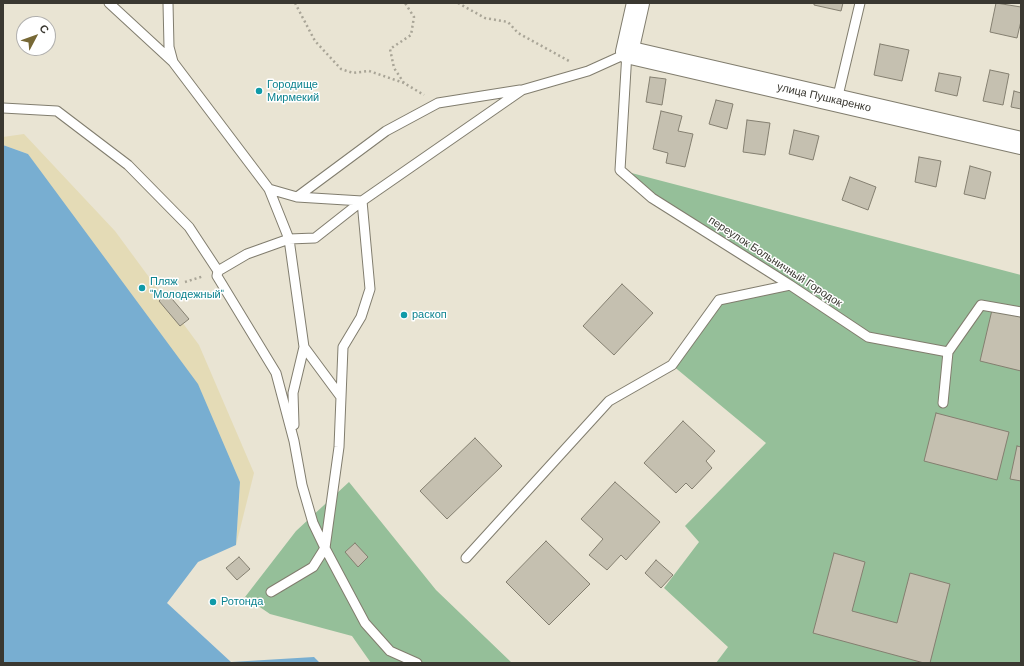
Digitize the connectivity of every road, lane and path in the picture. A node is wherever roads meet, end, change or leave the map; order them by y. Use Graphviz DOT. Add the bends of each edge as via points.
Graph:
graph roads {
  1 [pos="109,3"];
  2 [pos="168,3"];
  3 [pos="295,3"];
  4 [pos="405,3"];
  5 [pos="458,3"];
  6 [pos="638,3"];
  7 [pos="860,3"];
  8 [pos="116,7"];
  9 [pos="627,52"];
  10 [pos="173,62"];
  11 [pos="588,71"];
  12 [pos="404,83"];
  13 [pos="522,90"];
  14 [pos="837,100"];
  15 [pos="438,103"];
  16 [pos="3,108"];
  17 [pos="1021,143"];
  18 [pos="269,189"];
  19 [pos="297,197"];
  20 [pos="362,201"];
  21 [pos="289,239"];
  22 [pos="218,271"];
  23 [pos="790,285"];
  24 [pos="1021,312"];
  25 [pos="304,347"];
  26 [pos="948,352"];
  27 [pos="341,397"];
  28 [pos="943,403"];
  29 [pos="294,441"];
  30 [pos="325,548"];
  31 [pos="466,558"];
  32 [pos="271,592"];
  33 [pos="390,651"];
  34 [pos="399,663"];
  35 [pos="417,663"];
  1 -- 8 [label="lane"];
  2 -- 10 [label="lane" via="169,47"];
  3 -- 12 [label="path" via="314,41 341,69 353,73 369,71"];
  4 -- 12 [label="path" via="414,17 411,35 390,49 394,68"];
  5 -- 11 [label="path" via="485,18 508,22 518,33"];
  6 -- 9 [label="main road"];
  7 -- 14 [label="lane"];
  8 -- 10 [label="lane"];
  9 -- 11 [label="lane"];
  9 -- 14 [label="main road, улица Пушкаренко"];
  9 -- 23 [label="lane, переулок Больничный Городок" via="620,170 652,198"];
  10 -- 18 [label="lane"];
  11 -- 13 [label="lane"];
  12 -- 15 [label="path"];
  13 -- 15 [label="lane"];
  13 -- 20 [label="lane"];
  14 -- 17 [label="main road, улица Пушкаренко"];
  15 -- 19 [label="lane" via="386,131"];
  16 -- 22 [label="lane" via="57,111 128,165 189,227"];
  18 -- 19 [label="lane"];
  18 -- 21 [label="lane"];
  19 -- 20 [label="lane"];
  20 -- 21 [label="lane" via="315,238"];
  20 -- 27 [label="lane" via="370,289 361,317 343,347"];
  21 -- 22 [label="lane" via="247,254"];
  21 -- 25 [label="lane"];
  22 -- 29 [label="lane" via="217,276 276,373"];
  23 -- 26 [label="lane, переулок Больничный Городок" via="868,337"];
  23 -- 31 [label="lane" via="720,300 672,366 609,401"];
  24 -- 26 [label="lane" via="981,305"];
  25 -- 27 [label="lane"];
  25 -- 29 [label="lane" via="293,393"];
  26 -- 28 [label="lane"];
  27 -- 30 [label="lane" via="339,447"];
  29 -- 30 [label="lane" via="302,485 313,523"];
  30 -- 32 [label="lane" via="314,566"];
  30 -- 33 [label="lane" via="365,622"];
  33 -- 34 [label="lane"];
  33 -- 35 [label="lane"];
}
